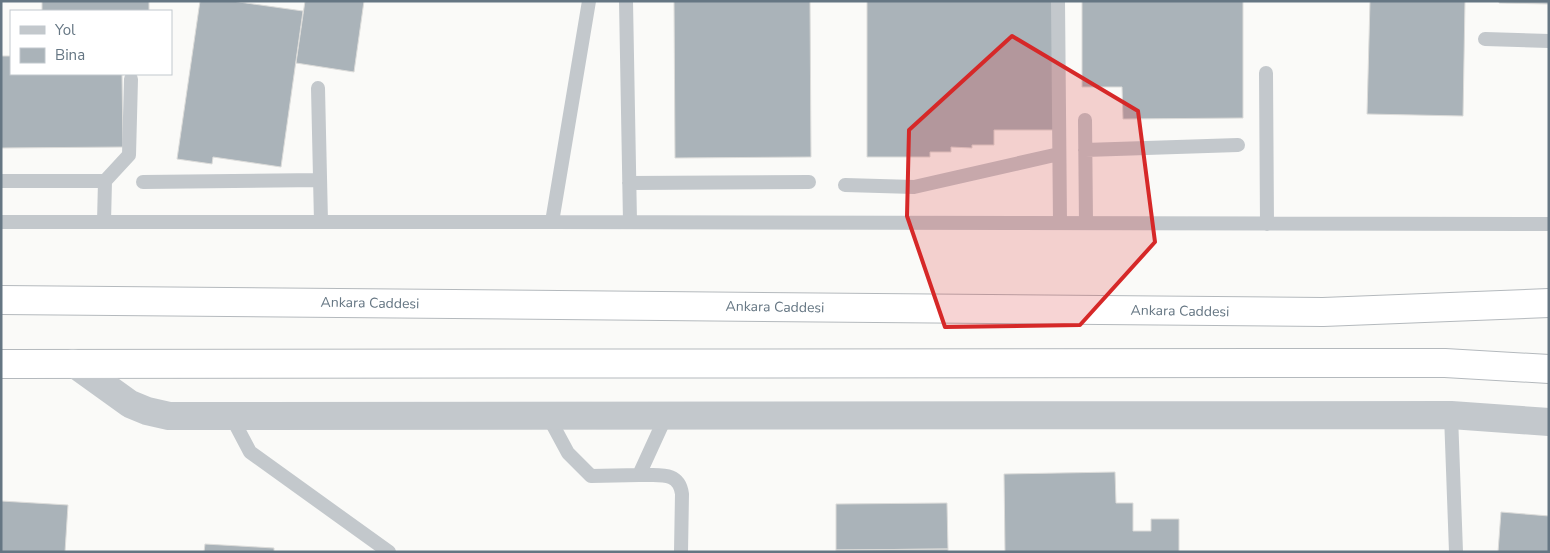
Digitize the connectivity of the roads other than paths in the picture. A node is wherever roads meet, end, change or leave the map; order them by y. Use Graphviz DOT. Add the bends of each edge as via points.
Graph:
graph roads {
  1 [pos="589,1"];
  2 [pos="626,1"];
  3 [pos="1058,1"];
  4 [pos="1486,39"];
  5 [pos="1549,41"];
  6 [pos="1266,73"];
  7 [pos="131,79"];
  8 [pos="318,88"];
  9 [pos="1084,120"];
  10 [pos="1238,145"];
  11 [pos="1085,150"];
  12 [pos="1059,154"];
  13 [pos="320,180"];
  14 [pos="1,181"];
  15 [pos="105,181"];
  16 [pos="143,182"];
  17 [pos="809,182"];
  18 [pos="629,183"];
  19 [pos="845,185"];
  20 [pos="1,222"];
  21 [pos="104,222"];
  22 [pos="321,222"];
  23 [pos="552,222"];
  24 [pos="630,222"];
  25 [pos="1060,223"];
  26 [pos="1086,223"];
  27 [pos="1267,224"];
  28 [pos="1549,224"];
  29 [pos="1,300"];
  30 [pos="1549,303"];
  31 [pos="73,363"];
  32 [pos="1,364"];
  33 [pos="1549,369"];
  34 [pos="1451,415"];
  35 [pos="231,416"];
  36 [pos="548,416"];
  37 [pos="666,416"];
  38 [pos="1549,422"];
  39 [pos="639,475"];
  40 [pos="389,552"];
  41 [pos="682,552"];
  42 [pos="1456,552"];
  1 -- 23 [label="lane"];
  2 -- 18 [label="lane"];
  3 -- 12 [label="lane"];
  4 -- 5 [label="lane"];
  6 -- 27 [label="lane"];
  7 -- 15 [label="lane" via="129,154"];
  8 -- 13 [label="lane"];
  9 -- 11 [label="lane"];
  10 -- 11 [label="lane"];
  11 -- 26 [label="lane"];
  12 -- 19 [label="lane" via="914,187"];
  12 -- 25 [label="lane"];
  13 -- 16 [label="lane"];
  13 -- 22 [label="lane"];
  14 -- 15 [label="lane"];
  15 -- 21 [label="lane"];
  17 -- 18 [label="lane"];
  18 -- 24 [label="lane"];
  20 -- 21 [label="lane"];
  21 -- 22 [label="lane"];
  22 -- 23 [label="lane"];
  23 -- 24 [label="lane"];
  24 -- 25 [label="lane"];
  25 -- 26 [label="lane"];
  26 -- 27 [label="lane"];
  27 -- 28 [label="lane"];
  29 -- 30 [label="highway, Ankara Caddesi" via="1313,312"];
  31 -- 32 [label="highway"];
  31 -- 33 [label="highway" via="1282,363 1446,364"];
  31 -- 35 [label="street" via="130,404 147,411 169,416"];
  34 -- 37 [label="street"];
  34 -- 38 [label="street"];
  34 -- 42 [label="lane"];
  35 -- 36 [label="street"];
  35 -- 40 [label="lane" via="250,452"];
  36 -- 37 [label="street"];
  36 -- 39 [label="lane" via="568,453 591,476"];
  37 -- 39 [label="lane"];
  39 -- 41 [label="lane" via="668,476 681,487"];
}
